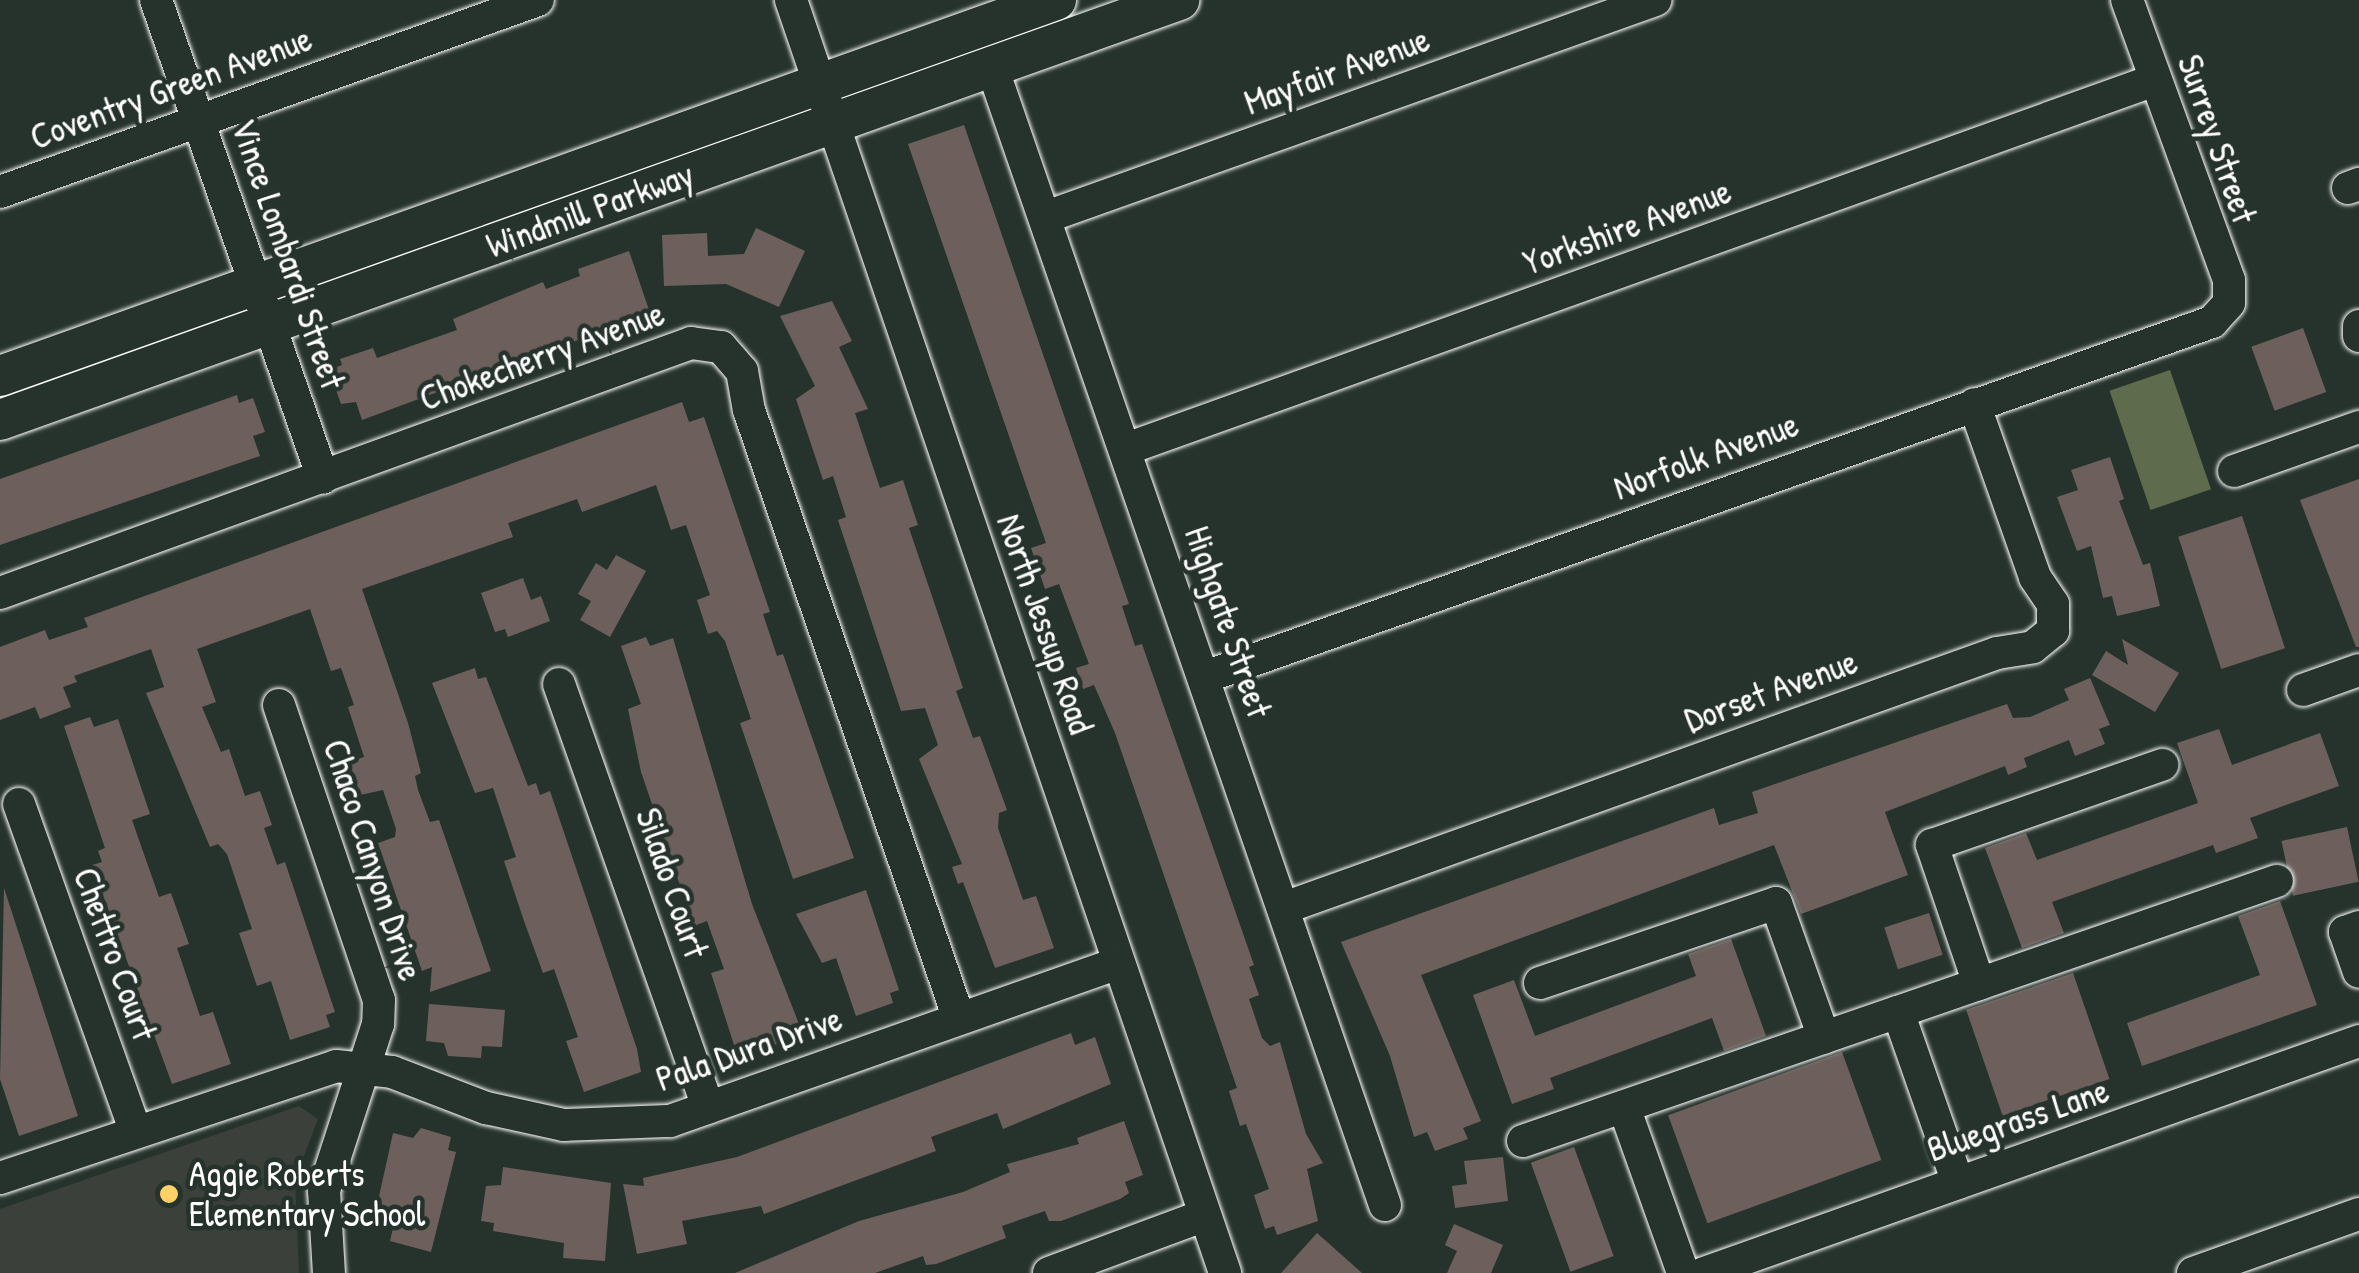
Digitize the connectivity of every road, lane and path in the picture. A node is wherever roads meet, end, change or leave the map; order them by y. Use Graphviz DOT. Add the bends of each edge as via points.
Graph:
graph roads {
  1 [pos="156,0"];
  2 [pos="538,0"];
  3 [pos="791,0"];
  4 [pos="1056,0"];
  5 [pos="1179,0"];
  6 [pos="1655,0"];
  7 [pos="2127,0"];
  8 [pos="992,66"];
  9 [pos="2155,80"];
  10 [pos="820,85"];
  11 [pos="199,121"];
  12 [pos="832,124"];
  13 [pos="0,192"];
  14 [pos="1046,216"];
  15 [pos="257,285"];
  16 [pos="2229,303"];
  17 [pos="270,324"];
  18 [pos="0,376"];
  19 [pos="1974,404"];
  20 [pos="0,420"];
  21 [pos="2359,427"];
  22 [pos="1126,449"];
  23 [pos="2234,471"];
  24 [pos="323,478"];
  25 [pos="0,594"];
  26 [pos="2359,670"];
  27 [pos="1205,677"];
  28 [pos="559,684"];
  29 [pos="2303,690"];
  30 [pos="279,705"];
  31 [pos="2162,765"];
  32 [pos="19,804"];
  33 [pos="2276,881"];
  34 [pos="1284,908"];
  35 [pos="2359,927"];
  36 [pos="1118,962"];
  37 [pos="2359,972"];
  38 [pos="1540,982"];
  39 [pos="1979,984"];
  40 [pos="1898,1012"];
  41 [pos="958,1019"];
  42 [pos="1824,1038"];
  43 [pos="2359,1042"];
  44 [pos="365,1066"];
  45 [pos="1624,1107"];
  46 [pos="708,1108"];
  47 [pos="135,1130"];
  48 [pos="1524,1141"];
  49 [pos="0,1178"];
  50 [pos="1958,1183"];
  51 [pos="1385,1205"];
  52 [pos="2359,1214"];
  53 [pos="1206,1216"];
  54 [pos="329,1273"];
  55 [pos="1049,1273"];
  56 [pos="1225,1273"];
  57 [pos="1682,1273"];
  58 [pos="1704,1273"];
  59 [pos="2193,1273"];
  1 -- 11 [label="street, Vince Lombardi Street"];
  2 -- 11 [label="street, Coventry Green Avenue"];
  3 -- 10 [label="street, North Jessup Road"];
  4 -- 10 [label="main road, Windmill Parkway"];
  5 -- 8 [label="main road, Windmill Parkway"];
  6 -- 14 [label="street, Mayfair Avenue"];
  7 -- 9 [label="street, Surrey Street"];
  8 -- 12 [label="main road, Windmill Parkway"];
  8 -- 14 [label="street, Highgate Street"];
  9 -- 16 [label="street, Surrey Street" via="2229,280"];
  9 -- 22 [label="street, Yorkshire Avenue"];
  10 -- 12 [label="street, North Jessup Road"];
  10 -- 15 [label="main road, Windmill Parkway"];
  11 -- 13 [label="street, Coventry Green Avenue"];
  11 -- 15 [label="street, Vince Lombardi Street"];
  12 -- 17 [label="main road, Windmill Parkway"];
  12 -- 36 [label="street, North Jessup Road"];
  14 -- 22 [label="street, Highgate Street"];
  15 -- 17 [label="street, Vince Lombardi Street"];
  15 -- 18 [label="main road, Windmill Parkway"];
  16 -- 19 [label="street, Norfolk Avenue" via="2212,322"];
  17 -- 20 [label="main road, Windmill Parkway"];
  17 -- 24 [label="street, Vince Lombardi Street"];
  19 -- 27 [label="street, Norfolk Avenue"];
  19 -- 34 [label="street, Dorset Avenue" via="2036,577 2053,604 2053,631 2033,647 1998,653"];
  21 -- 23 [label="street"];
  22 -- 27 [label="street, Highgate Street"];
  24 -- 25 [label="street, Chokecherry Avenue"];
  24 -- 41 [label="street, Chokecherry Avenue" via="691,343 721,348 742,371 749,410"];
  26 -- 29 [label="street"];
  27 -- 34 [label="street, Highgate Street"];
  28 -- 46 [label="street, Silado Court"];
  30 -- 44 [label="street, Chaco Canyon Drive" via="379,1000"];
  31 -- 39 [label="street" via="1932,845"];
  32 -- 47 [label="street, Chettro Court"];
  33 -- 39 [label="street"];
  34 -- 51 [label="street, Highgate Street"];
  35 -- 37 [label="street" via="2345,932"];
  36 -- 41 [label="street, Pala Dura Drive"];
  36 -- 53 [label="street, North Jessup Road"];
  38 -- 42 [label="street" via="1776,903"];
  39 -- 40 [label="street"];
  40 -- 42 [label="street"];
  40 -- 50 [label="street"];
  41 -- 46 [label="street, Pala Dura Drive"];
  42 -- 45 [label="street"];
  43 -- 50 [label="street, Bluegrass Lane"];
  44 -- 46 [label="street, Pala Dura Drive" via="486,1108 564,1125 634,1126"];
  44 -- 47 [label="street, Pala Dura Drive" via="300,1074"];
  44 -- 54 [label="street, Chaco Canyon Drive" via="324,1190"];
  45 -- 48 [label="street"];
  45 -- 57 [label="street"];
  47 -- 49 [label="street, Pala Dura Drive"];
  50 -- 58 [label="street, Bluegrass Lane"];
  52 -- 59 [label="street"];
  53 -- 55 [label="street"];
  53 -- 56 [label="street, North Jessup Road"];
}
